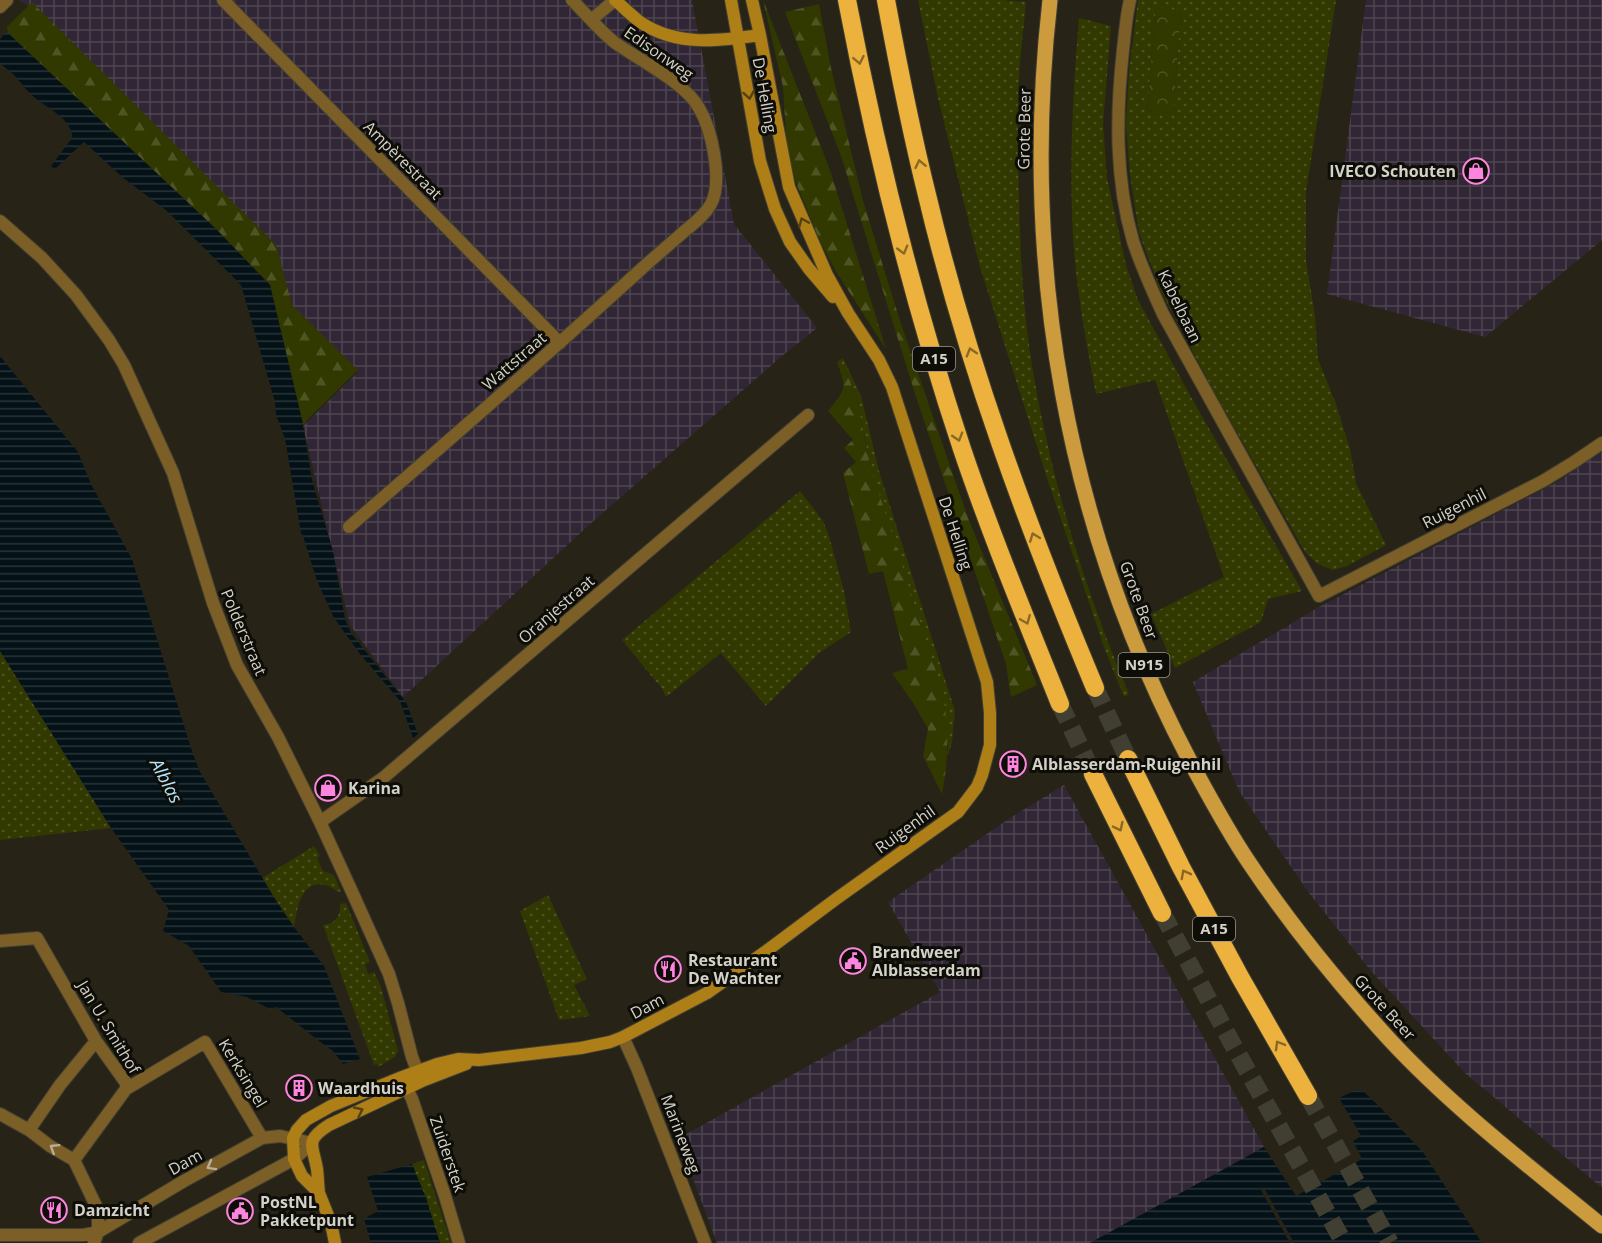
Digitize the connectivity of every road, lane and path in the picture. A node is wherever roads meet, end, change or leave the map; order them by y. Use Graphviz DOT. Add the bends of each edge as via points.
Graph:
graph roads {
  1 [pos="7,0"];
  2 [pos="223,0"];
  3 [pos="572,0"];
  4 [pos="615,0"];
  5 [pos="731,0"];
  6 [pos="752,0"];
  7 [pos="886,0"];
  8 [pos="1050,0"];
  9 [pos="1130,0"];
  10 [pos="847,1"];
  11 [pos="0,7"];
  12 [pos="591,20"];
  13 [pos="760,34"];
  14 [pos="739,38"];
  15 [pos="699,218"];
  16 [pos="0,221"];
  17 [pos="848,313"];
  18 [pos="560,343"];
  19 [pos="808,415"];
  20 [pos="1602,443"];
  21 [pos="349,527"];
  22 [pos="1319,596"];
  23 [pos="1095,688"];
  24 [pos="1060,704"];
  25 [pos="1128,759"];
  26 [pos="1093,774"];
  27 [pos="982,775"];
  28 [pos="320,822"];
  29 [pos="836,899"];
  30 [pos="1162,913"];
  31 [pos="0,941"];
  32 [pos="623,1037"];
  33 [pos="96,1041"];
  34 [pos="419,1076"];
  35 [pos="402,1077"];
  36 [pos="126,1089"];
  37 [pos="407,1089"];
  38 [pos="1308,1096"];
  39 [pos="1,1118"];
  40 [pos="29,1130"];
  41 [pos="262,1138"];
  42 [pos="293,1138"];
  43 [pos="312,1143"];
  44 [pos="294,1159"];
  45 [pos="74,1160"];
  46 [pos="319,1193"];
  47 [pos="1602,1226"];
  48 [pos="0,1235"];
  49 [pos="96,1238"];
  50 [pos="139,1243"];
  51 [pos="335,1243"];
  52 [pos="459,1243"];
  53 [pos="705,1243"];
  1 -- 11 [label="street"];
  2 -- 18 [label="street, Ampèrestraat"];
  3 -- 12 [label="street, Edisonweg"];
  4 -- 12 [label="street, Edisonweg"];
  4 -- 14 [label="street, Edisonweg" via="641,22 681,39"];
  5 -- 14 [label="street, De Helling"];
  6 -- 13 [label="street, De Helling"];
  23 -- 7 [label="highway, A15, one-way" via="1057,598 983,393 927,196"];
  8 -- 47 [label="main road, Grote Beer / N915" via="1040,156 1055,357 1083,487 1102,552 1145,668 1200,780 1247,860 1338,981 1390,1041 1442,1092"];
  9 -- 22 [label="street, Kabelbaan" via="1121,70 1119,163 1133,242 1163,314"];
  10 -- 24 [label="highway, A15, one-way" via="876,143 930,345 987,519"];
  12 -- 15 [label="street, Edisonweg" via="612,40 680,87 699,107 712,146 716,182 712,202"];
  13 -- 14 [label="street, Edisonweg"];
  17 -- 13 [label="street, De Helling, one-way" via="818,257 789,187"];
  14 -- 17 [label="street, De Helling, one-way" via="760,161 775,208 790,242"];
  15 -- 18 [label="street, Wattstraat"];
  16 -- 28 [label="street, Polderstraat" via="76,295 124,365 172,473 237,665"];
  17 -- 27 [label="street, De Helling" via="892,387 987,682 990,745"];
  18 -- 21 [label="street, Wattstraat"];
  19 -- 28 [label="street, Oranjestraat" via="383,778"];
  20 -- 22 [label="street, Ruigenhil" via="1542,481"];
  38 -- 25 [label="highway, A15, one-way" via="1202,907"];
  26 -- 30 [label="highway, one-way"];
  27 -- 29 [label="street, Ruigenhil" via="958,812"];
  28 -- 34 [label="street, Polderstraat" via="388,974"];
  29 -- 32 [label="street, Dam" via="707,993"];
  31 -- 33 [label="street, Jan U. Smithof" via="38,938"];
  32 -- 34 [label="street, Dam" via="582,1048 458,1059"];
  32 -- 53 [label="street, Marineweg"];
  33 -- 36 [label="street, Jan U. Smithof" via="126,1083"];
  33 -- 40 [label="street"];
  34 -- 35 [label="street, Dam"];
  34 -- 37 [label="street, Dam"];
  35 -- 37 [label="street, Zuiderstek"];
  35 -- 42 [label="street, Dam" via="314,1115"];
  36 -- 41 [label="street, Kerksingel" via="206,1042"];
  36 -- 45 [label="street, Jan U. Smithof"];
  43 -- 37 [label="street, Dam, one-way" via="330,1125"];
  37 -- 52 [label="street, Zuiderstek"];
  39 -- 40 [label="street"];
  45 -- 40 [label="street, one-way"];
  41 -- 42 [label="street, Dam"];
  41 -- 49 [label="street, Dam, one-way" via="184,1181"];
  42 -- 43 [label="street, Dam"];
  42 -- 44 [label="street"];
  43 -- 44 [label="street, Dam"];
  43 -- 46 [label="street"];
  44 -- 46 [label="street" via="302,1176"];
  44 -- 50 [label="street, Dam"];
  45 -- 49 [label="street" via="98,1210"];
  46 -- 51 [label="street"];
  48 -- 49 [label="street"];
}
